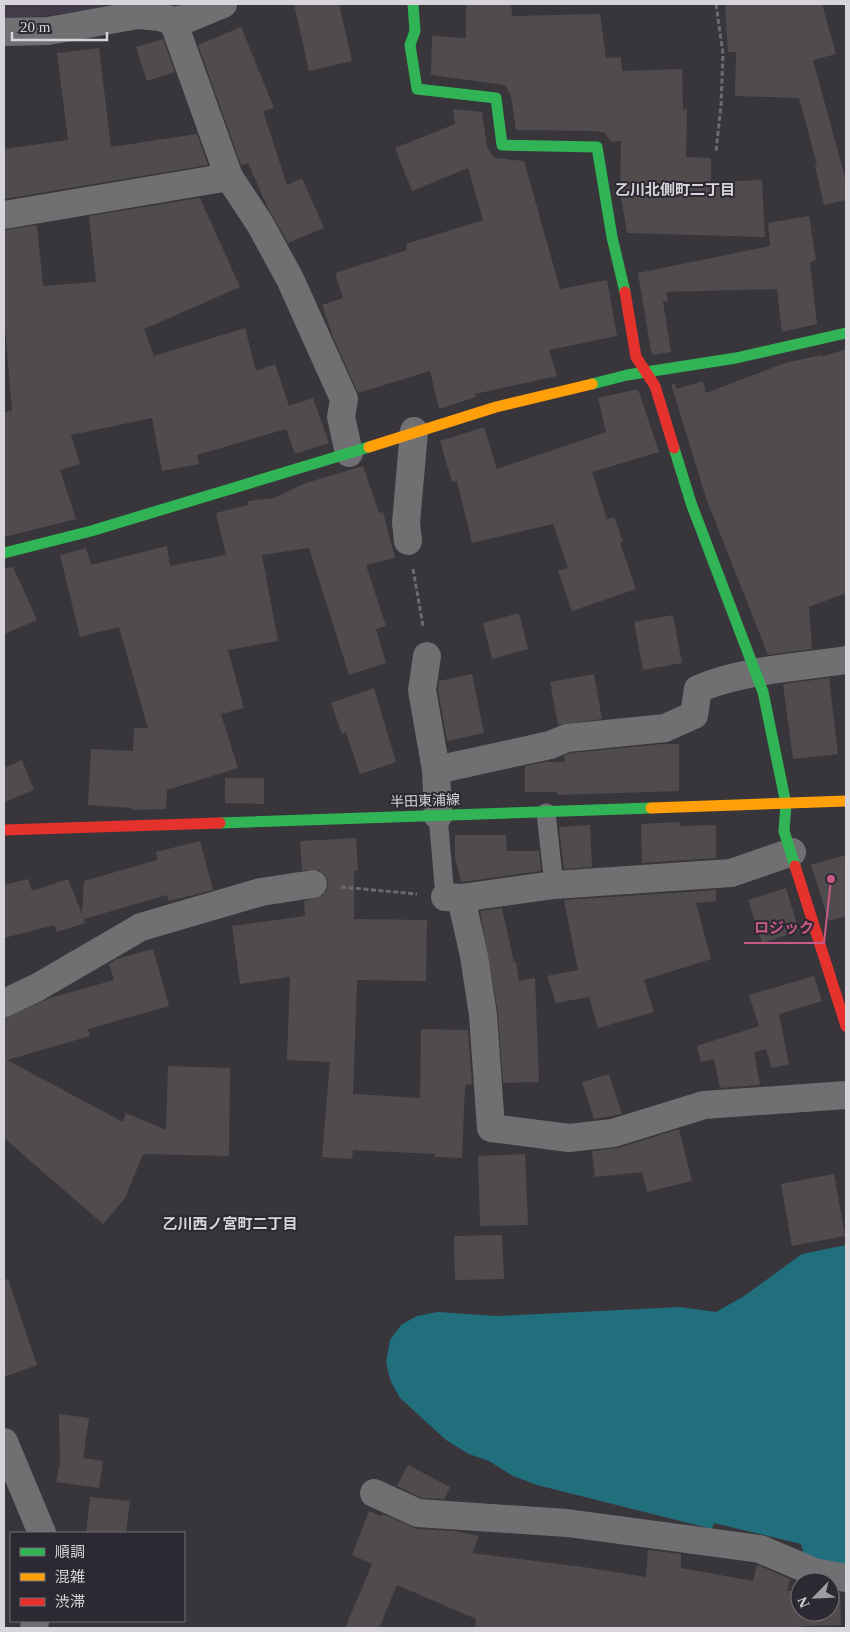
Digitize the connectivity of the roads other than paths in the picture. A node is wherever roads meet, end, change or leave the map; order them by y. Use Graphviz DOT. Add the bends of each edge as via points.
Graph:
graph roads {
  1 [pos="223,4"];
  2 [pos="413,4"];
  3 [pos="173,21"];
  4 [pos="4,32"];
  5 [pos="229,177"];
  6 [pos="4,215"];
  7 [pos="846,333"];
  8 [pos="645,372"];
  9 [pos="414,431"];
  10 [pos="349,453"];
  11 [pos="408,541"];
  12 [pos="4,553"];
  13 [pos="427,656"];
  14 [pos="846,660"];
  15 [pos="756,674"];
  16 [pos="436,770"];
  17 [pos="846,802"];
  18 [pos="786,804"];
  19 [pos="546,813"];
  20 [pos="438,816"];
  21 [pos="4,830"];
  22 [pos="792,852"];
  23 [pos="313,884"];
  24 [pos="554,885"];
  25 [pos="453,897"];
  26 [pos="4,1003"];
  27 [pos="846,1026"];
  28 [pos="846,1095"];
  29 [pos="4,1442"];
  30 [pos="374,1493"];
  31 [pos="42,1532"];
  32 [pos="846,1578"];
  1 -- 3 [label="street"];
  2 -- 8 [label="street" via="415,31 410,45 416,89 496,98 502,145 597,146 636,357"];
  3 -- 4 [label="street" via="138,15 48,31"];
  3 -- 5 [label="street"];
  5 -- 6 [label="street"];
  5 -- 10 [label="street" via="290,279 344,399 341,417"];
  7 -- 8 [label="street" via="736,358"];
  8 -- 9 [label="street" via="496,406"];
  8 -- 15 [label="street" via="655,386 691,503"];
  9 -- 10 [label="street"];
  9 -- 11 [label="street" via="406,523"];
  10 -- 12 [label="street" via="91,531"];
  13 -- 16 [label="street" via="422,690"];
  14 -- 15 [label="street"];
  15 -- 16 [label="street" via="698,689 694,715 665,728 567,738 550,745"];
  15 -- 18 [label="street" via="763,692"];
  16 -- 20 [label="street"];
  17 -- 18 [label="street, 半田東浦線"];
  18 -- 19 [label="street, 半田東浦線"];
  18 -- 22 [label="street" via="784,831"];
  19 -- 20 [label="street, 半田東浦線"];
  19 -- 24 [label="lane"];
  20 -- 21 [label="street, 半田東浦線"];
  20 -- 25 [label="lane"];
  22 -- 24 [label="street" via="731,873"];
  22 -- 27 [label="street"];
  23 -- 26 [label="street" via="261,892 141,927"];
  24 -- 25 [label="street"];
  25 -- 28 [label="street" via="474,956 483,1015 491,1128 569,1138 613,1133 704,1105"];
  29 -- 31 [label="street"];
  30 -- 32 [label="street" via="418,1512 567,1523 760,1549 814,1572"];
}
